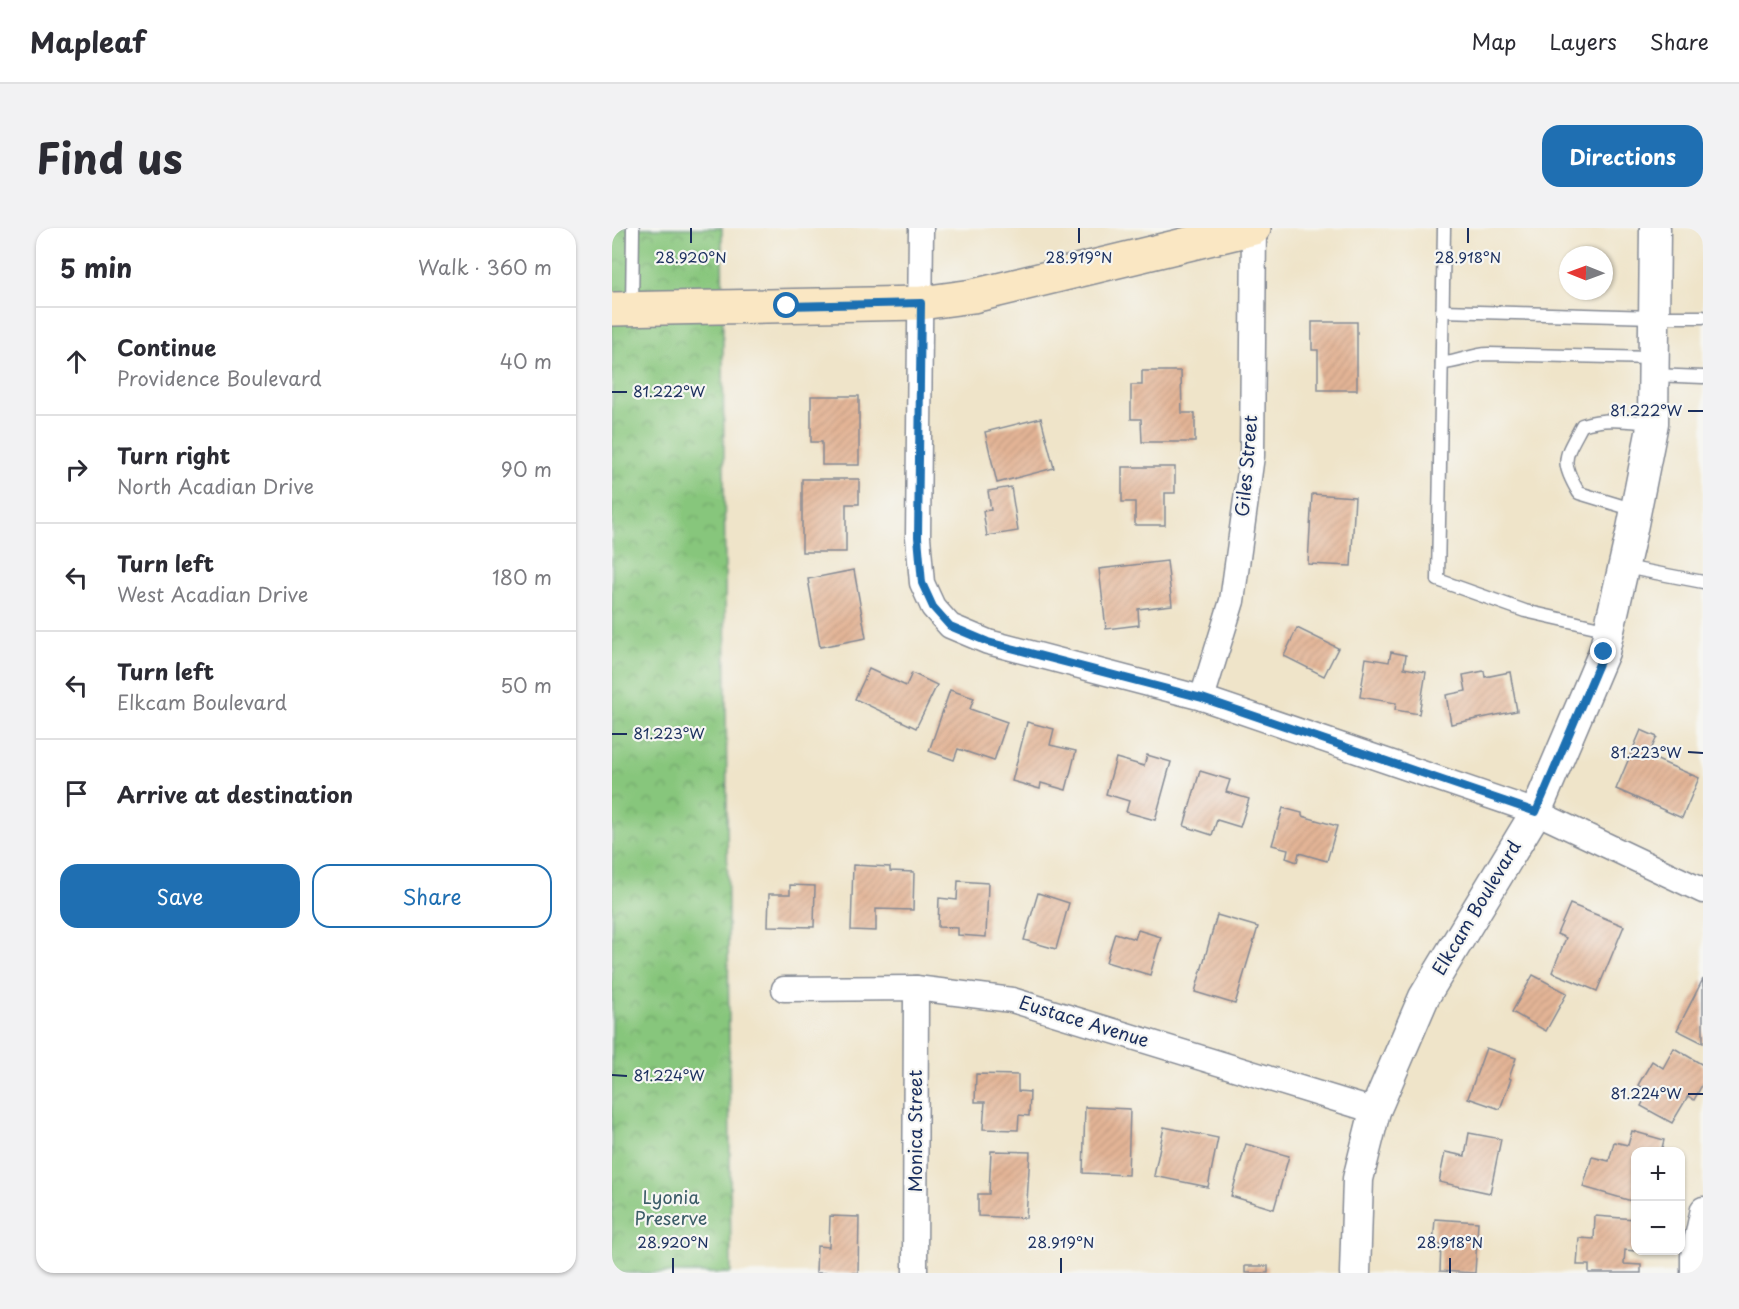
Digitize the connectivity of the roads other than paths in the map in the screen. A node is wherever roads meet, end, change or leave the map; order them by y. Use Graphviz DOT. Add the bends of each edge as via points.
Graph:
graph roads {
  1 [pos="633,228"];
  2 [pos="921,228"];
  3 [pos="1254,228"];
  4 [pos="1444,228"];
  5 [pos="1655,228"];
  6 [pos="921,303"];
  7 [pos="622,309"];
  8 [pos="1443,310"];
  9 [pos="1654,317"];
  10 [pos="1703,317"];
  11 [pos="1442,363"];
  12 [pos="1653,367"];
  13 [pos="1703,376"];
  14 [pos="1653,423"];
  15 [pos="1636,510"];
  16 [pos="1624,567"];
  17 [pos="1703,582"];
  18 [pos="1610,630"];
  19 [pos="1202,698"];
  20 [pos="1536,812"];
  21 [pos="1703,891"];
  22 [pos="916,988"];
  23 [pos="784,989"];
  24 [pos="1375,1111"];
  25 [pos="1703,1209"];
  26 [pos="915,1273"];
  27 [pos="1355,1273"];
  28 [pos="1693,1273"];
  1 -- 7 [label="lane"];
  2 -- 6 [label="street"];
  3 -- 6 [label="main road" via="973,296"];
  3 -- 19 [label="street, Giles Street" via="1252,456 1232,601"];
  4 -- 8 [label="lane"];
  5 -- 9 [label="street, Elkcam Boulevard"];
  6 -- 7 [label="main road"];
  6 -- 19 [label="street" via="918,537 922,583 933,607 950,626 988,642"];
  8 -- 9 [label="lane"];
  8 -- 11 [label="lane"];
  9 -- 10 [label="lane"];
  9 -- 12 [label="street, Elkcam Boulevard"];
  11 -- 12 [label="lane" via="1488,354"];
  11 -- 18 [label="lane" via="1438,580 1525,611"];
  12 -- 13 [label="lane"];
  12 -- 14 [label="street, Elkcam Boulevard"];
  14 -- 15 [label="street, Elkcam Boulevard"];
  14 -- 15 [label="lane" via="1612,419 1582,425 1565,460 1579,493"];
  15 -- 16 [label="street, Elkcam Boulevard"];
  16 -- 17 [label="lane"];
  16 -- 18 [label="street, Elkcam Boulevard"];
  18 -- 20 [label="street, Elkcam Boulevard"];
  19 -- 20 [label="street"];
  20 -- 21 [label="street"];
  20 -- 24 [label="street, Elkcam Boulevard" via="1424,997"];
  22 -- 23 [label="street, Eustace Avenue"];
  22 -- 24 [label="street, Eustace Avenue" via="1012,1000"];
  22 -- 26 [label="street, Monica Street"];
  24 -- 27 [label="street, Elkcam Boulevard" via="1358,1179"];
  25 -- 28 [label="street"];
}
